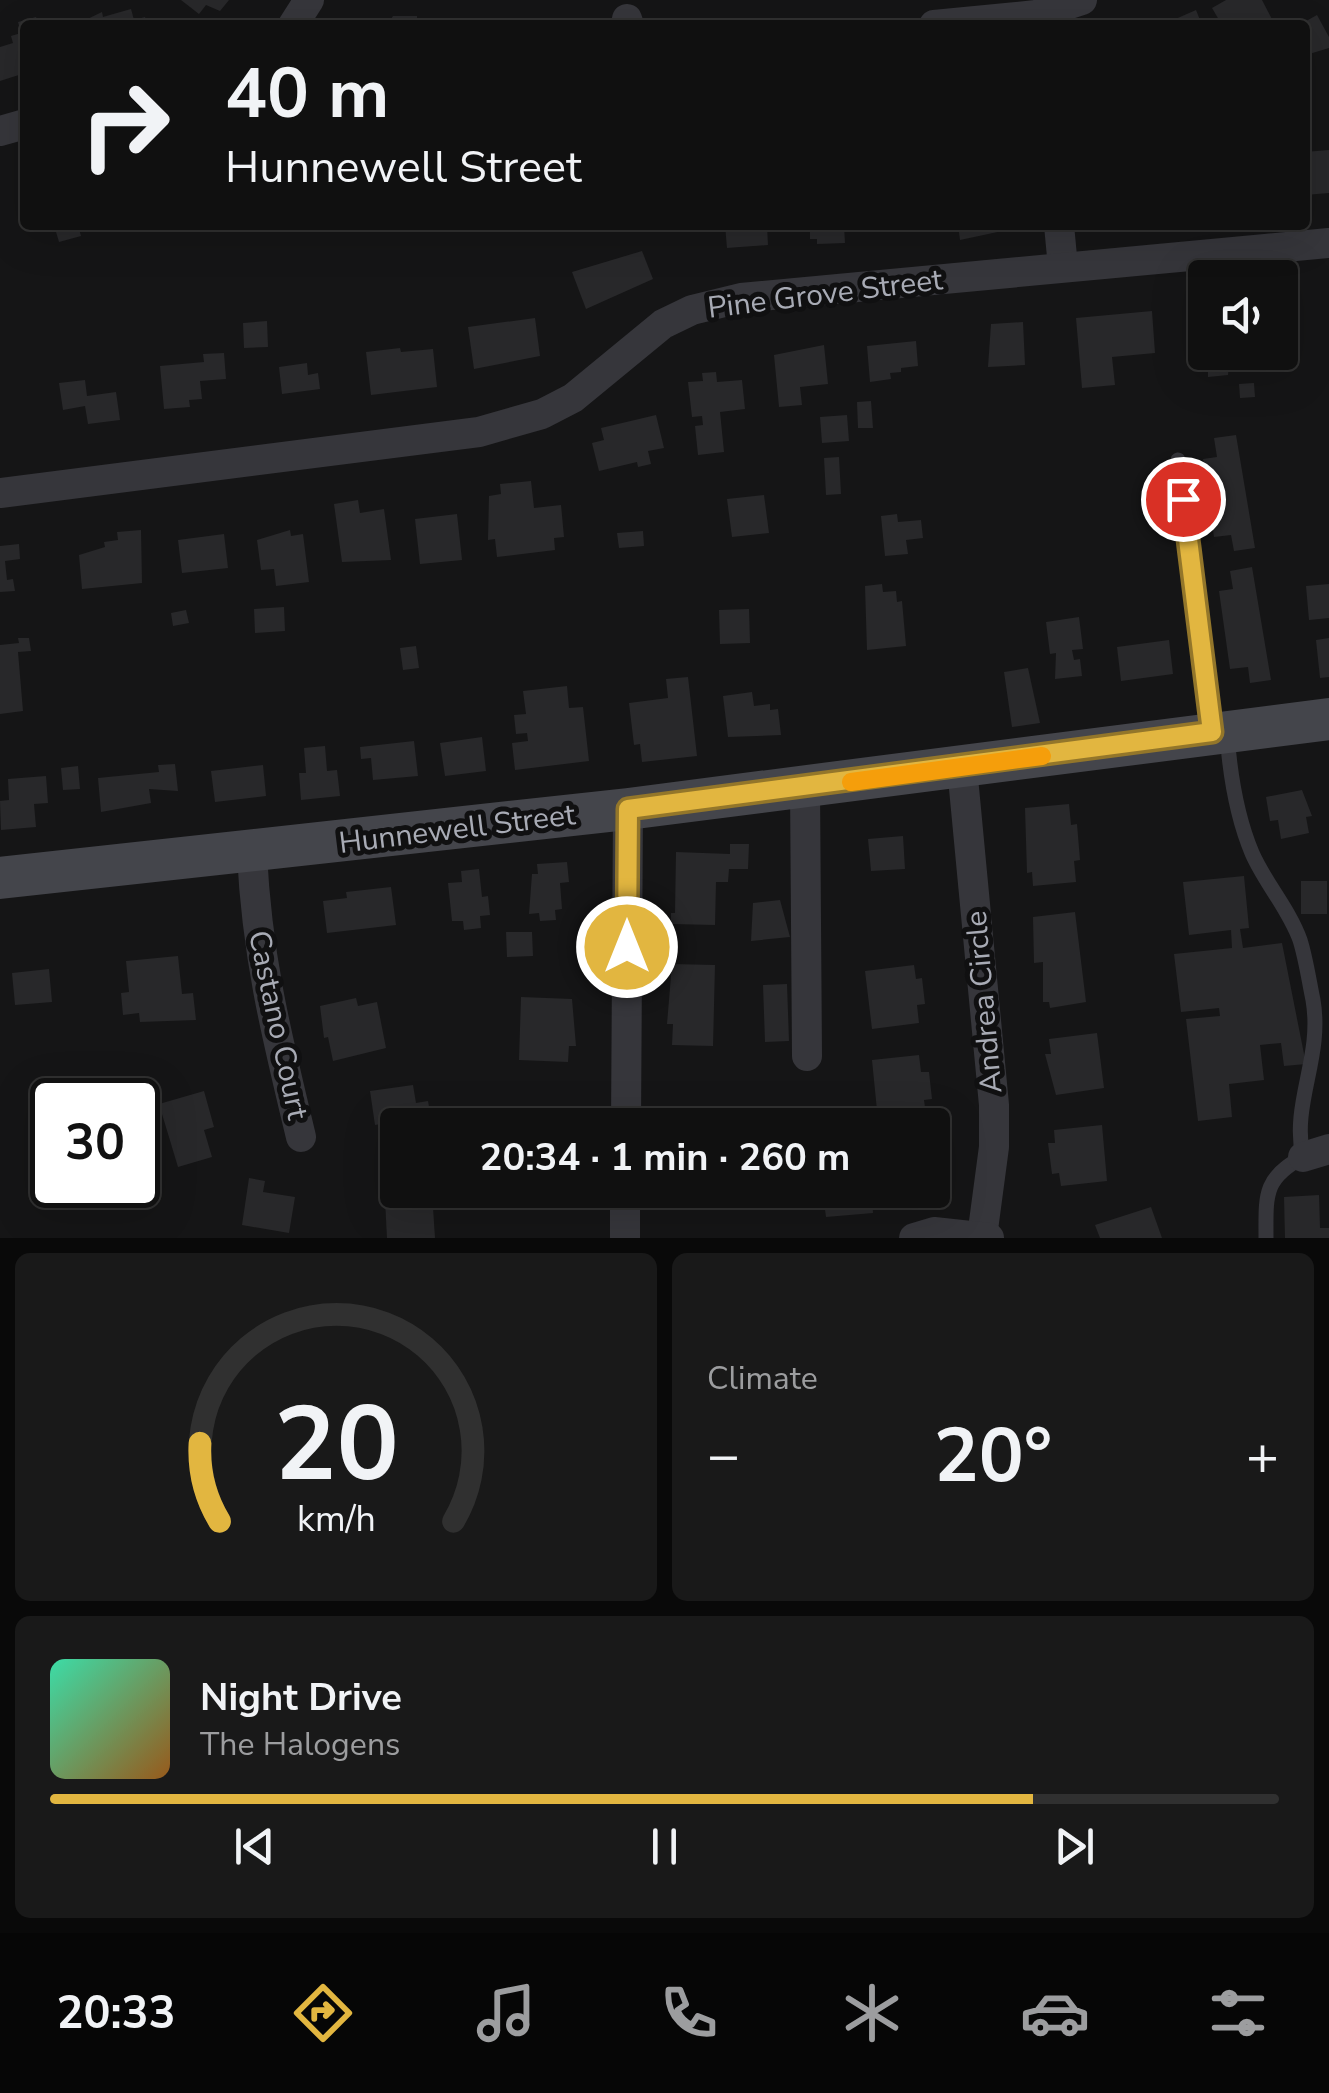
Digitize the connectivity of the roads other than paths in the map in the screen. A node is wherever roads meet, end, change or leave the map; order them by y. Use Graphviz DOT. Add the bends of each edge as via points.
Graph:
graph roads {
  1 [pos="1082,0"];
  2 [pos="1036,20"];
  3 [pos="1059,230"];
  4 [pos="1329,242"];
  5 [pos="1063,267"];
  6 [pos="1178,460"];
  7 [pos="0,493"];
  8 [pos="1329,719"];
  9 [pos="1219,731"];
  10 [pos="962,768"];
  11 [pos="805,788"];
  12 [pos="628,809"];
  13 [pos="252,854"];
  14 [pos="0,878"];
  15 [pos="807,1056"];
  16 [pos="626,1108"];
  17 [pos="302,1137"];
  18 [pos="1316,1153"];
  19 [pos="625,1208"];
  20 [pos="625,1238"];
  21 [pos="914,1238"];
  22 [pos="985,1238"];
  23 [pos="1266,1238"];
  1 -- 2 [label="street"];
  3 -- 5 [label="street"];
  4 -- 5 [label="street, Pine Grove Street"];
  5 -- 7 [label="street, Pine Grove Street" via="741,298 692,310 663,324 573,398 479,432"];
  6 -- 9 [label="lane"];
  8 -- 9 [label="main road, Hunnewell Street"];
  9 -- 10 [label="main road, Hunnewell Street"];
  9 -- 18 [label="lane" via="1253,855 1300,938 1316,1054 1300,1105"];
  10 -- 11 [label="main road, Hunnewell Street"];
  10 -- 22 [label="street, Andrea Circle" via="994,1105"];
  11 -- 12 [label="main road, Hunnewell Street"];
  11 -- 15 [label="street"];
  12 -- 13 [label="main road, Hunnewell Street"];
  12 -- 16 [label="street"];
  13 -- 14 [label="main road, Hunnewell Street"];
  13 -- 17 [label="street, Castano Court" via="264,985"];
  18 -- 23 [label="lane" via="1277,1171 1269,1188"];
  19 -- 20 [label="street"];
  21 -- 22 [label="street, Andrea Circle" via="934,1232"];
}
